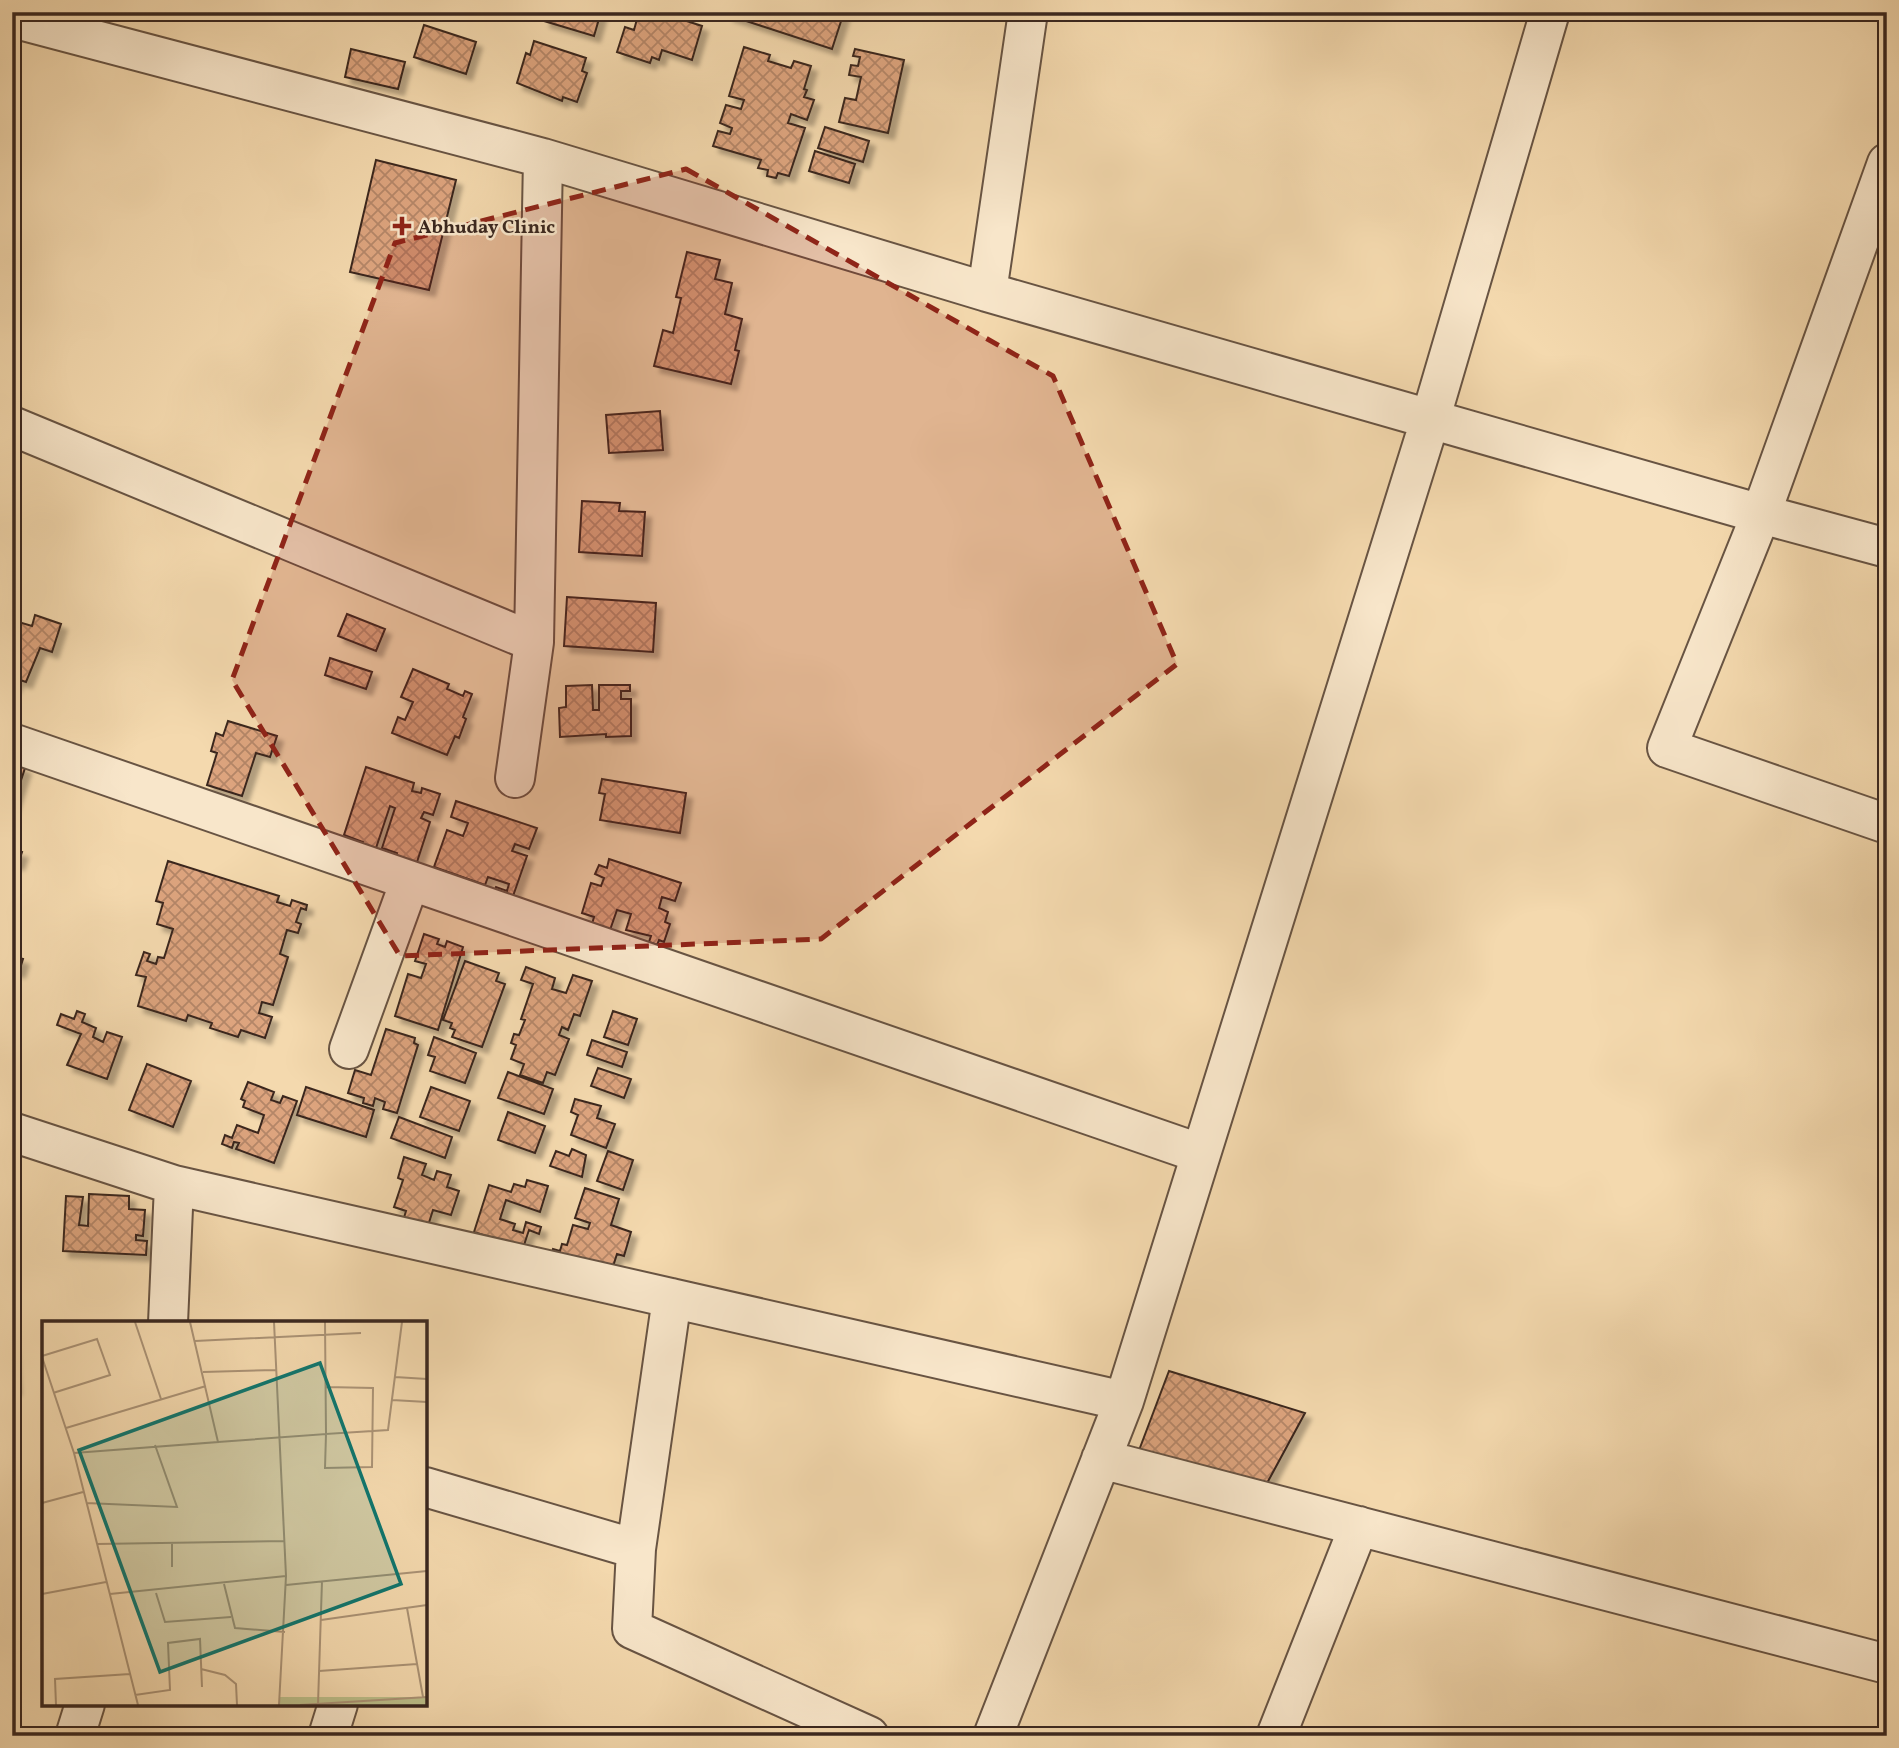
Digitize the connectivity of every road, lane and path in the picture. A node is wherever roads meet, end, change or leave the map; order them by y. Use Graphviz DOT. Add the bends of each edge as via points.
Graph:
graph roads {
  1 [pos="1028,12"];
  2 [pos="1550,12"];
  3 [pos="12,18"];
  4 [pos="543,158"];
  5 [pos="1884,179"];
  6 [pos="987,292"];
  7 [pos="1431,417"];
  8 [pos="12,426"];
  9 [pos="1761,514"];
  10 [pos="1887,548"];
  11 [pos="534,642"];
  12 [pos="12,743"];
  13 [pos="515,778"];
  14 [pos="1887,824"];
  15 [pos="410,881"];
  16 [pos="349,1049"];
  17 [pos="12,1132"];
  18 [pos="1199,1153"];
  19 [pos="174,1185"];
  20 [pos="672,1298"];
  21 [pos="168,1321"];
  22 [pos="1124,1401"];
  23 [pos="1101,1459"];
  24 [pos="427,1488"];
  25 [pos="1359,1526"];
  26 [pos="636,1549"];
  27 [pos="1887,1664"];
  28 [pos="84,1706"];
  29 [pos="337,1706"];
  30 [pos="75,1736"];
  31 [pos="328,1736"];
  32 [pos="869,1736"];
  33 [pos="993,1736"];
  34 [pos="1276,1736"];
  1 -- 6 [label="street"];
  2 -- 7 [label="street"];
  3 -- 4 [label="street"];
  4 -- 6 [label="street"];
  4 -- 11 [label="street"];
  5 -- 9 [label="street"];
  6 -- 7 [label="street"];
  7 -- 9 [label="street"];
  7 -- 18 [label="street"];
  8 -- 11 [label="street"];
  9 -- 10 [label="street"];
  9 -- 14 [label="street" via="1667,748"];
  11 -- 13 [label="street"];
  12 -- 15 [label="street"];
  15 -- 16 [label="street"];
  15 -- 18 [label="street"];
  17 -- 19 [label="street"];
  18 -- 22 [label="street"];
  19 -- 20 [label="street"];
  19 -- 21 [label="street"];
  20 -- 22 [label="street"];
  20 -- 26 [label="street"];
  22 -- 23 [label="street"];
  23 -- 25 [label="street"];
  23 -- 33 [label="street"];
  24 -- 26 [label="street"];
  25 -- 27 [label="street"];
  25 -- 34 [label="street"];
  26 -- 32 [label="street" via="632,1629"];
  28 -- 30 [label="street"];
  29 -- 31 [label="street"];
}
